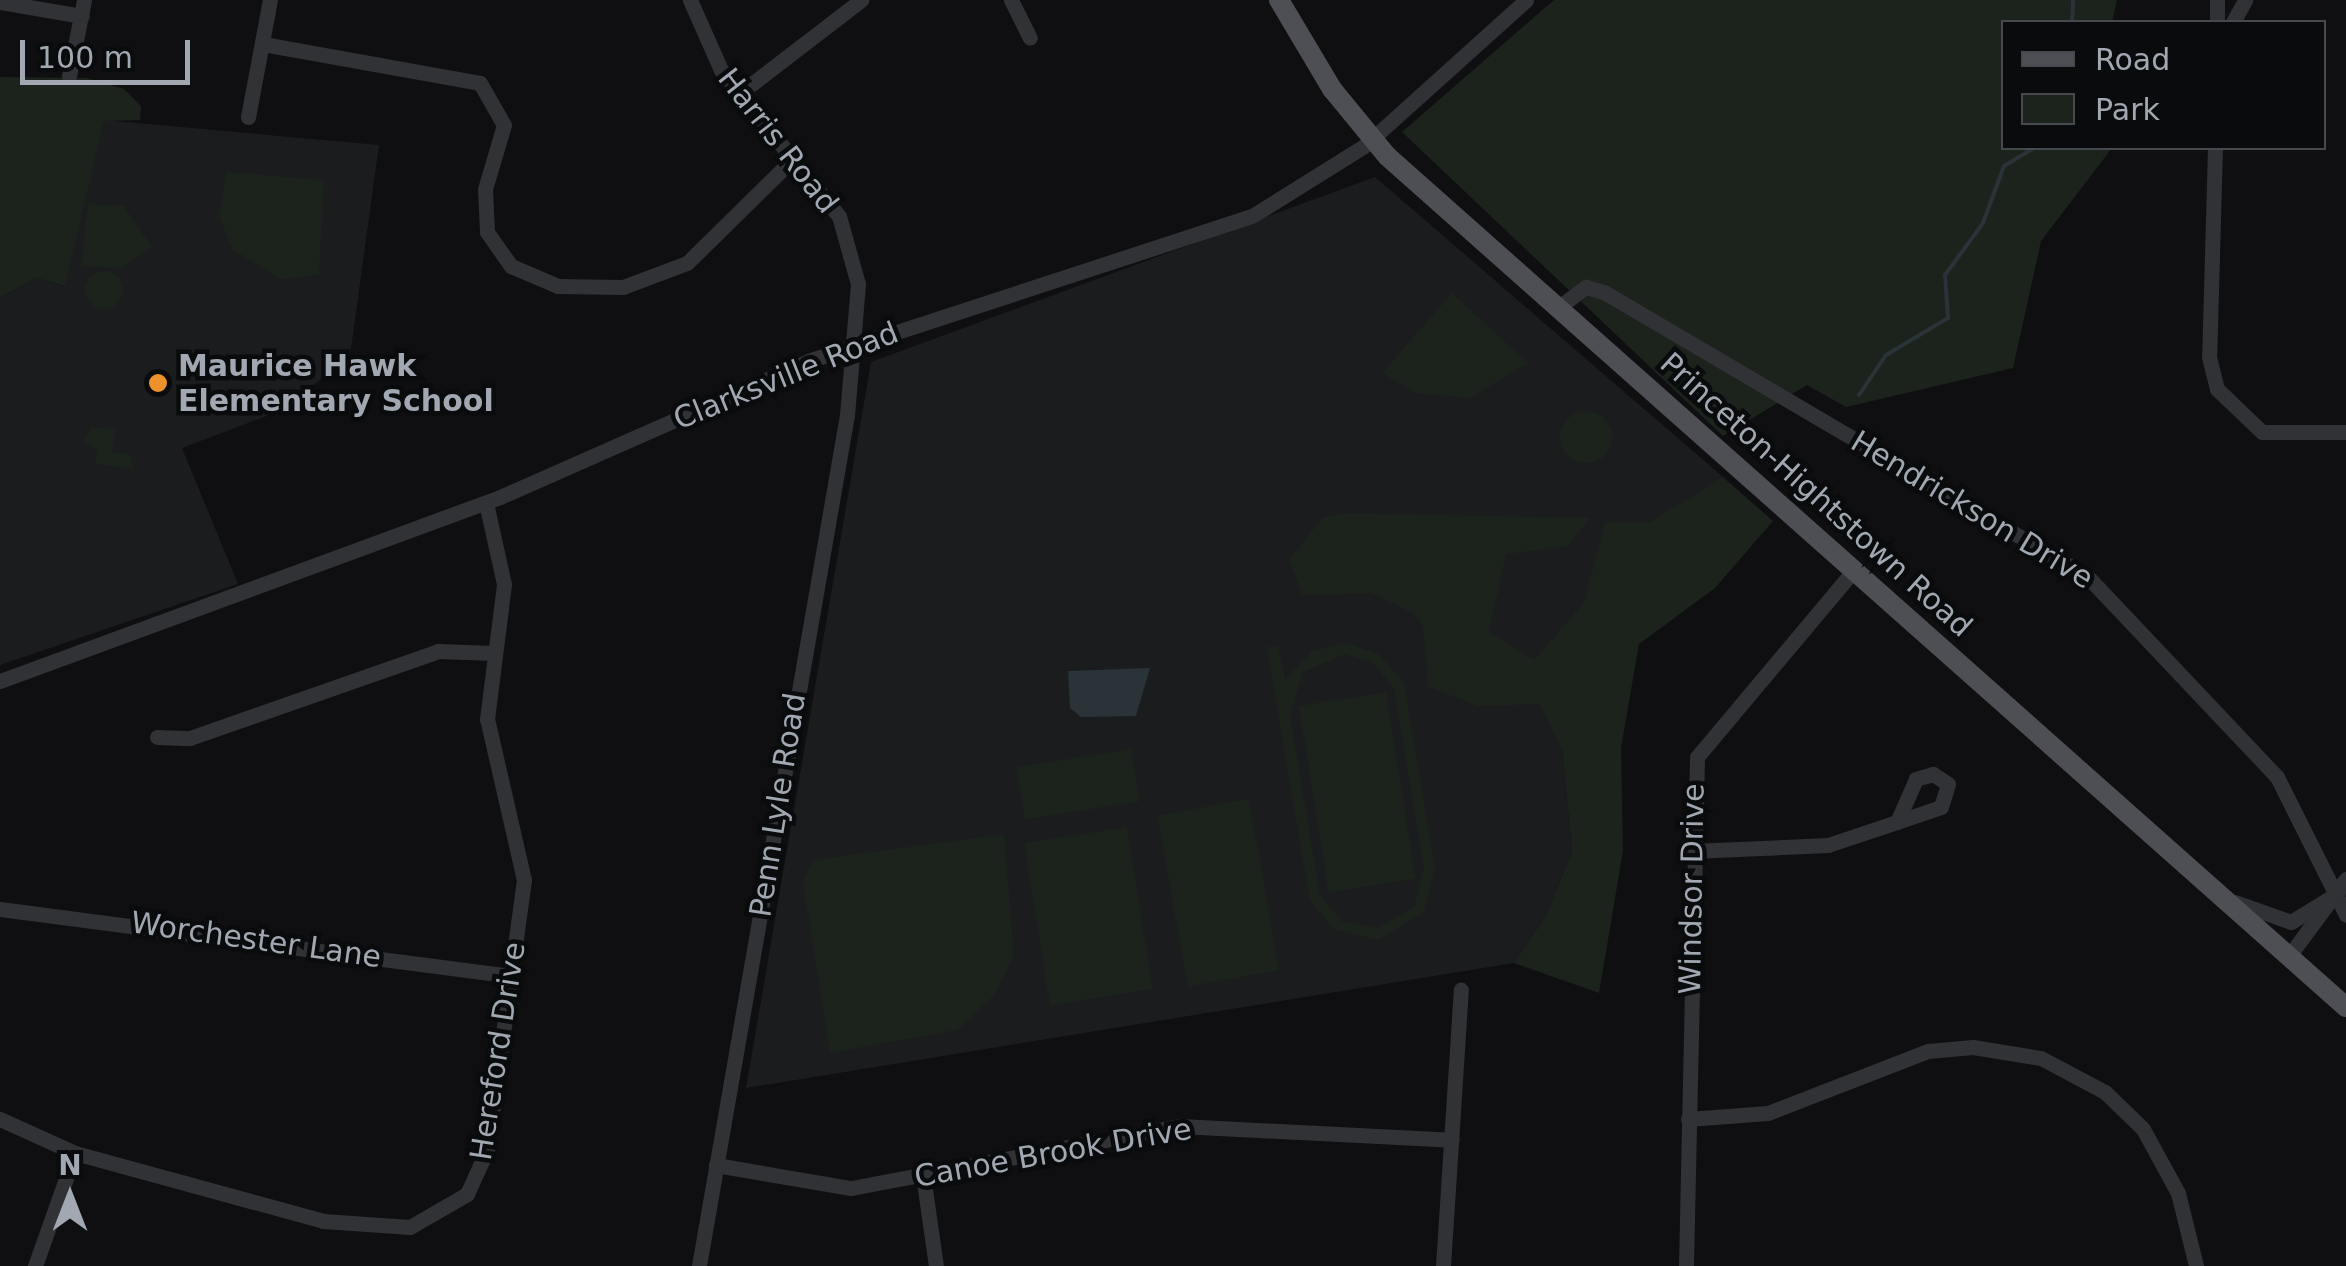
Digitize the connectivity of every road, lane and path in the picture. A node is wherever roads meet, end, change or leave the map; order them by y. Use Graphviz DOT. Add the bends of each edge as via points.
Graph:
graph roads {
  1 [pos="270,0"];
  2 [pos="690,0"];
  3 [pos="861,0"];
  4 [pos="1011,0"];
  5 [pos="1279,0"];
  6 [pos="1526,0"];
  7 [pos="0,2"];
  8 [pos="83,8"];
  9 [pos="1030,38"];
  10 [pos="263,44"];
  11 [pos="70,76"];
  12 [pos="740,94"];
  13 [pos="248,118"];
  14 [pos="1372,139"];
  15 [pos="2215,150"];
  16 [pos="793,159"];
  17 [pos="1560,308"];
  18 [pos="855,344"];
  19 [pos="2346,432"];
  20 [pos="486,502"];
  21 [pos="1854,570"];
  22 [pos="493,654"];
  23 [pos="0,681"];
  24 [pos="157,737"];
  25 [pos="1896,822"];
  26 [pos="1692,851"];
  27 [pos="2342,886"];
  28 [pos="2225,898"];
  29 [pos="0,910"];
  30 [pos="2346,915"];
  31 [pos="2289,956"];
  32 [pos="511,976"];
  33 [pos="1461,990"];
  34 [pos="2346,1007"];
  35 [pos="0,1118"];
  36 [pos="1688,1119"];
  37 [pos="1452,1140"];
  38 [pos="74,1153"];
  39 [pos="716,1165"];
  40 [pos="923,1175"];
  41 [pos="35,1266"];
  42 [pos="699,1266"];
  43 [pos="936,1266"];
  44 [pos="1443,1266"];
  45 [pos="1686,1266"];
  46 [pos="2196,1266"];
  1 -- 10 [label="street"];
  2 -- 12 [label="street, Harris Road" via="708,50"];
  3 -- 12 [label="street"];
  4 -- 9 [label="street"];
  5 -- 14 [label="main road, Princeton-Hightstown Road"];
  6 -- 14 [label="street, Clarksville Road"];
  7 -- 8 [label="street"];
  8 -- 11 [label="street"];
  10 -- 13 [label="street"];
  10 -- 16 [label="street" via="461,75 490,90 504,124 485,189 487,232 511,266 558,286 623,287 687,263"];
  12 -- 16 [label="street, Harris Road"];
  14 -- 17 [label="main road, Princeton-Hightstown Road"];
  14 -- 18 [label="street, Clarksville Road" via="1224,228"];
  15 -- 19 [label="street" via="2209,357 2217,389 2262,432"];
  16 -- 18 [label="street, Harris Road" via="854,247"];
  17 -- 21 [label="main road, Princeton-Hightstown Road"];
  17 -- 27 [label="street, Hendrickson Drive" via="1586,287 1604,292 2088,576 2277,777"];
  18 -- 20 [label="street, Clarksville Road"];
  18 -- 39 [label="street, Penn Lyle Road"];
  20 -- 22 [label="street, Hereford Drive" via="504,566"];
  20 -- 23 [label="street, Clarksville Road"];
  21 -- 26 [label="street, Windsor Drive" via="1704,742"];
  21 -- 28 [label="main road, Princeton-Hightstown Road"];
  22 -- 24 [label="street" via="438,651 190,738"];
  22 -- 32 [label="street, Hereford Drive" via="490,744 523,858"];
  25 -- 26 [label="street" via="1802,851"];
  26 -- 36 [label="street, Windsor Drive"];
  27 -- 28 [label="street" via="2291,922"];
  27 -- 30 [label="street"];
  27 -- 31 [label="street"];
  28 -- 31 [label="main road, Princeton-Hightstown Road"];
  29 -- 32 [label="street, Worchester Lane"];
  31 -- 34 [label="main road, Princeton-Hightstown Road"];
  32 -- 38 [label="street, Hereford Drive" via="484,1165 455,1206 426,1222 376,1227 277,1213"];
  33 -- 37 [label="street"];
  35 -- 38 [label="street, Hereford Drive"];
  36 -- 45 [label="street, Windsor Drive"];
  36 -- 46 [label="street" via="1768,1112 1928,1051 1973,1047 2041,1058 2105,1092 2143,1129 2178,1192"];
  37 -- 40 [label="street, Canoe Brook Drive" via="1180,1126"];
  37 -- 44 [label="street"];
  38 -- 41 [label="street"];
  39 -- 40 [label="street, Canoe Brook Drive" via="833,1188"];
  39 -- 42 [label="street, Penn Lyle Road"];
  40 -- 43 [label="street"];
}
